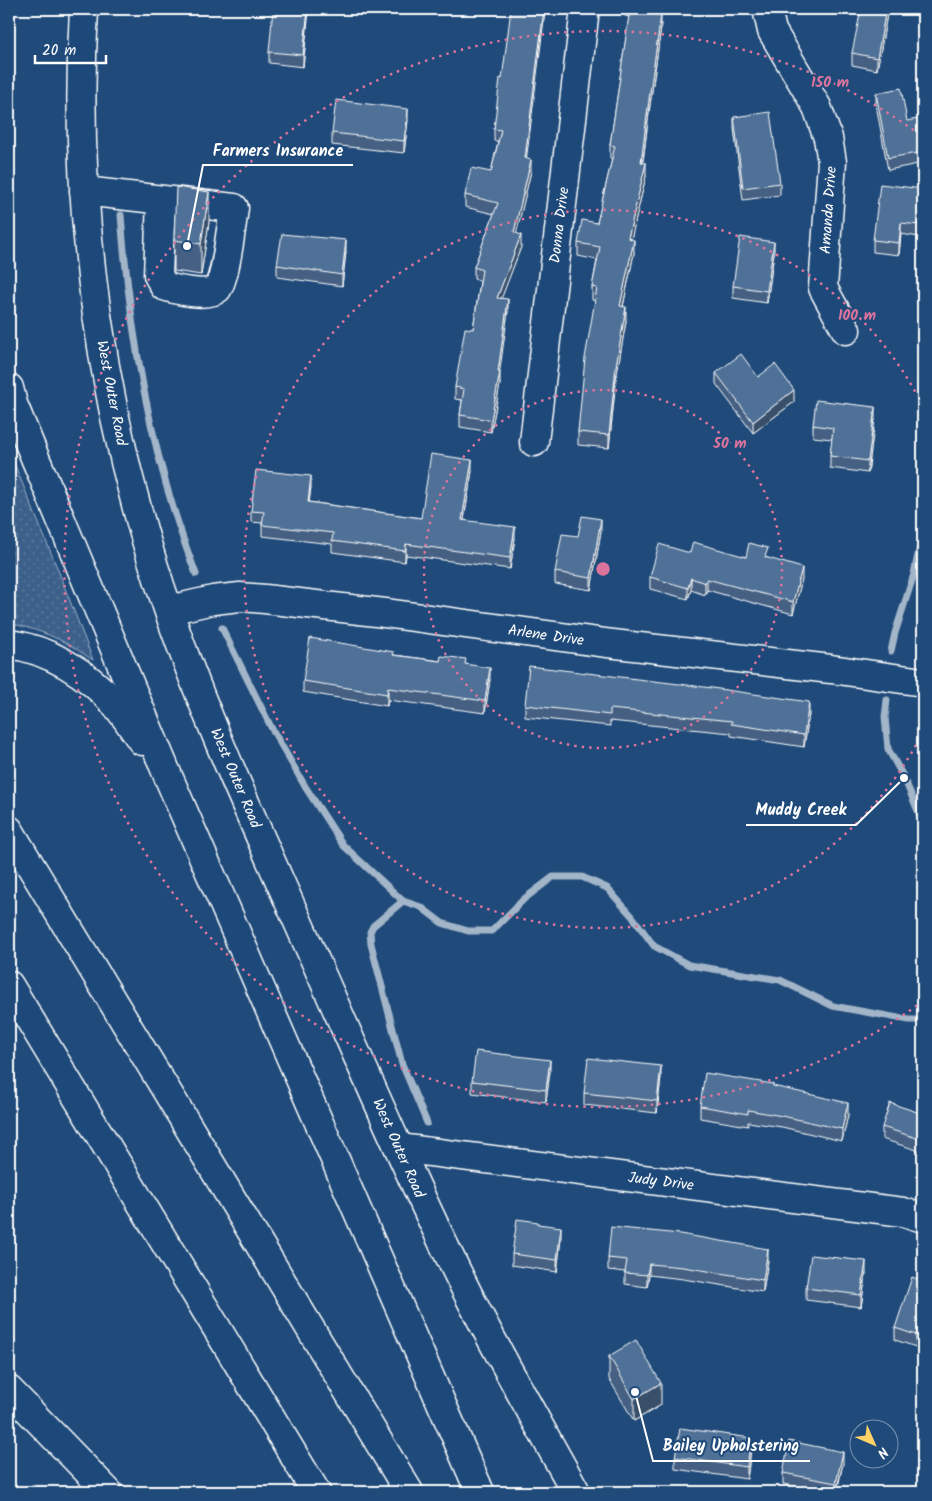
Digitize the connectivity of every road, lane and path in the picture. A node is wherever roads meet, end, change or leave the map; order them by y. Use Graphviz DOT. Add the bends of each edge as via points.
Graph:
graph roads {
  1 [pos="84,9"];
  2 [pos="585,9"];
  3 [pos="767,9"];
  4 [pos="84,191"];
  5 [pos="161,200"];
  6 [pos="846,330"];
  7 [pos="9,388"];
  8 [pos="534,442"];
  9 [pos="169,610"];
  10 [pos="9,644"];
  11 [pos="923,682"];
  12 [pos="168,776"];
  13 [pos="9,830"];
  14 [pos="9,984"];
  15 [pos="398,1148"];
  16 [pos="923,1218"];
  17 [pos="9,1390"];
  18 [pos="108,1492"];
  19 [pos="316,1492"];
  20 [pos="409,1492"];
  21 [pos="480,1492"];
  22 [pos="576,1492"];
  1 -- 4 [label="main road, West Outer Road" via="81,139"];
  2 -- 8 [label="main road, Donna Drive"];
  3 -- 6 [label="main road, Amanda Drive" via="772,31 816,107 828,138 832,162 823,288"];
  4 -- 5 [label="main road"];
  4 -- 9 [label="main road, West Outer Road" via="94,295 111,397 134,498"];
  7 -- 12 [label="main road"];
  9 -- 11 [label="main road, Arlene Drive" via="213,600 265,599"];
  9 -- 15 [label="main road, West Outer Road" via="239,787"];
  10 -- 12 [label="main road" via="56,659 86,677 115,704"];
  12 -- 21 [label="main road"];
  13 -- 20 [label="main road"];
  14 -- 19 [label="main road"];
  15 -- 16 [label="main road, Judy Drive" via="903,1212"];
  15 -- 22 [label="main road, West Outer Road" via="489,1334"];
  17 -- 18 [label="main road"];
}
